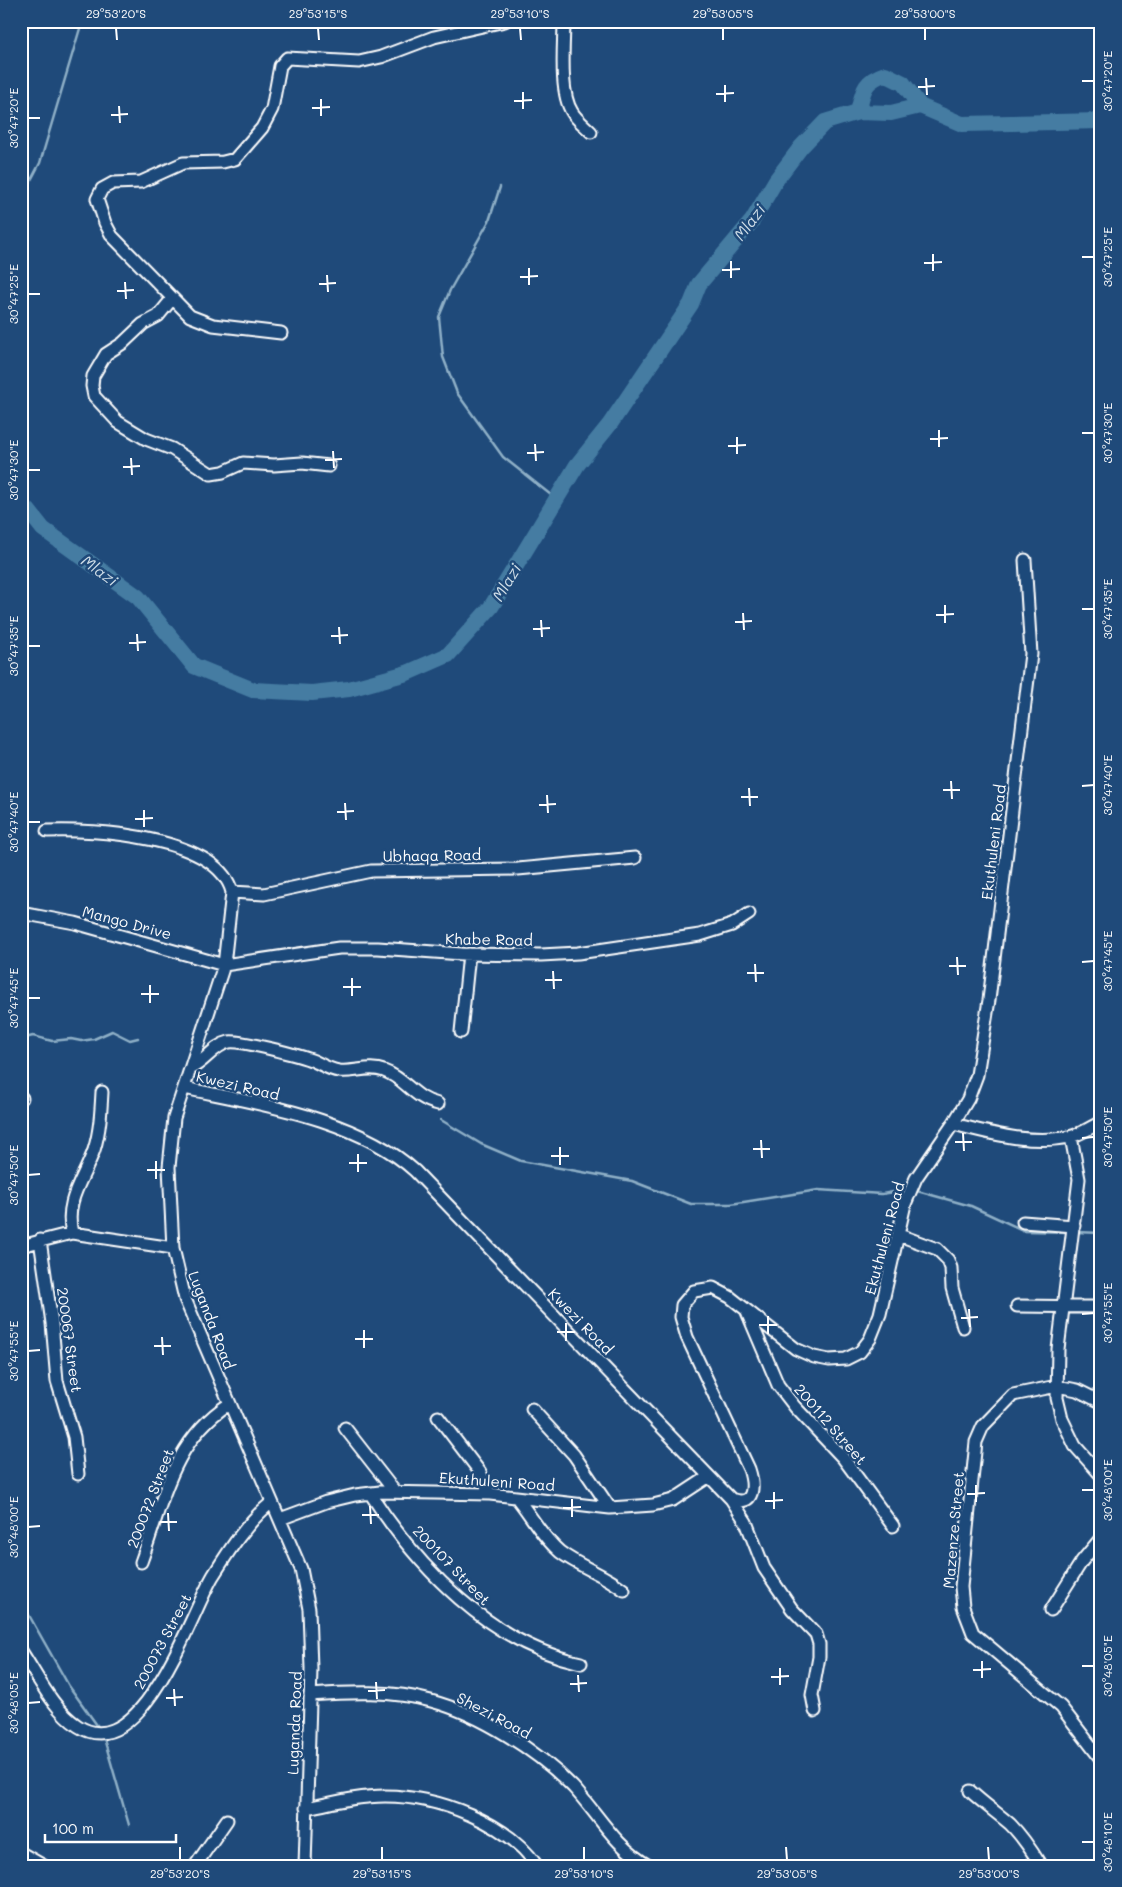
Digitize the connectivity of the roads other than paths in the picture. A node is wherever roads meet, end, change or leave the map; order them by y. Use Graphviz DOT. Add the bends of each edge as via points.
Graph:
graph roads {
  1 [pos="505,21"];
  2 [pos="564,21"];
  3 [pos="592,132"];
  4 [pos="172,299"];
  5 [pos="281,333"];
  6 [pos="329,466"];
  7 [pos="1025,560"];
  8 [pos="47,831"];
  9 [pos="635,858"];
  10 [pos="232,892"];
  11 [pos="21,913"];
  12 [pos="749,914"];
  13 [pos="469,954"];
  14 [pos="224,965"];
  15 [pos="461,1032"];
  16 [pos="191,1068"];
  17 [pos="184,1088"];
  18 [pos="102,1092"];
  19 [pos="438,1104"];
  20 [pos="1101,1122"];
  21 [pos="953,1124"];
  22 [pos="1071,1137"];
  23 [pos="1023,1222"];
  24 [pos="1074,1226"];
  25 [pos="72,1233"];
  26 [pos="899,1235"];
  27 [pos="40,1240"];
  28 [pos="21,1246"];
  29 [pos="173,1248"];
  30 [pos="1017,1306"];
  31 [pos="1101,1307"];
  32 [pos="745,1308"];
  33 [pos="1063,1308"];
  34 [pos="963,1327"];
  35 [pos="1057,1386"];
  36 [pos="1101,1402"];
  37 [pos="229,1404"];
  38 [pos="532,1409"];
  39 [pos="438,1417"];
  40 [pos="345,1428"];
  41 [pos="78,1474"];
  42 [pos="1101,1475"];
  43 [pos="708,1477"];
  44 [pos="395,1492"];
  45 [pos="370,1493"];
  46 [pos="490,1494"];
  47 [pos="516,1496"];
  48 [pos="732,1499"];
  49 [pos="272,1502"];
  50 [pos="610,1508"];
  51 [pos="280,1519"];
  52 [pos="893,1526"];
  53 [pos="1101,1538"];
  54 [pos="141,1562"];
  55 [pos="624,1590"];
  56 [pos="1050,1610"];
  57 [pos="21,1651"];
  58 [pos="581,1662"];
  59 [pos="310,1695"];
  60 [pos="815,1711"];
  61 [pos="1101,1759"];
  62 [pos="970,1791"];
  63 [pos="306,1808"];
  64 [pos="228,1820"];
  65 [pos="21,1852"];
  66 [pos="644,1864"];
  67 [pos="44,1866"];
  68 [pos="196,1866"];
  69 [pos="305,1866"];
  70 [pos="537,1866"];
  71 [pos="1041,1866"];
  1 -- 4 [label="street" via="434,37 359,62 294,57 283,60 272,109 262,128 235,159 183,163 141,182 113,183 102,189 98,194 98,206 108,230"];
  2 -- 3 [label="street" via="568,104 573,114"];
  4 -- 5 [label="street" via="190,316 202,322"];
  4 -- 6 [label="street" via="158,316 106,354 92,386 94,396 105,410 130,431 172,449 211,474 243,463"];
  7 -- 21 [label="street, Ekuthuleni Road" via="1030,654 990,1000 977,1076"];
  8 -- 10 [label="street" via="94,831 171,845 211,864 229,882"];
  9 -- 10 [label="street, Ubhaqa Road" via="518,869 370,871 273,892"];
  10 -- 14 [label="street, Luganda Road"];
  11 -- 14 [label="street, Mango Drive" via="75,923"];
  12 -- 13 [label="street, Khabe Road" via="719,930 618,948 541,955"];
  13 -- 14 [label="street, Khabe Road" via="338,948"];
  13 -- 15 [label="street"];
  14 -- 16 [label="street, Luganda Road"];
  16 -- 17 [label="street, Luganda Road"];
  16 -- 19 [label="street" via="221,1045 239,1042 340,1071 361,1068 385,1071 418,1096"];
  17 -- 29 [label="street, Luganda Road" via="174,1118 168,1167"];
  17 -- 43 [label="street, Kwezi Road" via="338,1126 370,1139 401,1158"];
  18 -- 25 [label="street" via="94,1149 72,1198 69,1215"];
  20 -- 22 [label="street"];
  21 -- 22 [label="street" via="1012,1137 1049,1140"];
  21 -- 26 [label="street, Ekuthuleni Road" via="916,1178 905,1204"];
  22 -- 24 [label="street" via="1079,1179"];
  23 -- 24 [label="street"];
  24 -- 33 [label="street"];
  25 -- 27 [label="street"];
  25 -- 29 [label="street"];
  26 -- 32 [label="street, Ekuthuleni Road" via="880,1314 870,1339 860,1352 846,1360 814,1357 796,1349"];
  26 -- 34 [label="street" via="937,1248 948,1260"];
  27 -- 28 [label="street"];
  27 -- 41 [label="street, 200067 Street" via="57,1381 74,1437"];
  29 -- 37 [label="street, Luganda Road" via="185,1299"];
  30 -- 33 [label="street"];
  31 -- 33 [label="street"];
  32 -- 48 [label="street, Ekuthuleni Road" via="713,1288 703,1289 687,1296 681,1317 687,1337 751,1474 751,1495 742,1501"];
  32 -- 52 [label="street, 200112 Street" via="778,1385 843,1458"];
  33 -- 35 [label="street"];
  35 -- 36 [label="street" via="1077,1390"];
  35 -- 42 [label="street" via="1062,1419 1075,1446"];
  35 -- 61 [label="street, Mazenze Street" via="1014,1395 983,1426 976,1442 961,1587 963,1607 973,1633 1061,1707"];
  37 -- 49 [label="street, Luganda Road"];
  37 -- 54 [label="street, 200072 Street" via="204,1424 180,1454"];
  38 -- 50 [label="street" via="574,1455"];
  39 -- 46 [label="street" via="480,1472"];
  40 -- 44 [label="street"];
  43 -- 48 [label="street, Kwezi Road"];
  43 -- 50 [label="street, Ekuthuleni Road" via="673,1500"];
  44 -- 45 [label="street, Ekuthuleni Road"];
  44 -- 46 [label="street, Ekuthuleni Road"];
  45 -- 51 [label="street, Ekuthuleni Road" via="326,1502"];
  45 -- 58 [label="street, 200107 Street" via="409,1546 464,1603 484,1619 543,1652"];
  46 -- 47 [label="street, Ekuthuleni Road"];
  47 -- 50 [label="street, Ekuthuleni Road"];
  47 -- 55 [label="street" via="556,1548"];
  48 -- 60 [label="street, Kwezi Road" via="746,1522 764,1568 792,1609 816,1634 820,1644 812,1695"];
  49 -- 51 [label="street, Luganda Road"];
  49 -- 57 [label="street, 200073 Street" via="258,1513 223,1560 157,1686 126,1724 102,1732 79,1727 41,1685"];
  51 -- 59 [label="street, Luganda Road" via="301,1569 309,1609"];
  53 -- 56 [label="street"];
  59 -- 63 [label="street, Luganda Road"];
  59 -- 66 [label="street, Shezi Road" via="396,1694 431,1701 464,1713 512,1738 552,1768 573,1788 612,1837"];
  62 -- 71 [label="street" via="1009,1824"];
  63 -- 69 [label="street, Luganda Road"];
  63 -- 70 [label="street" via="358,1798 415,1798 466,1814 506,1833 522,1846"];
  64 -- 68 [label="street"];
  65 -- 67 [label="street"];
}
